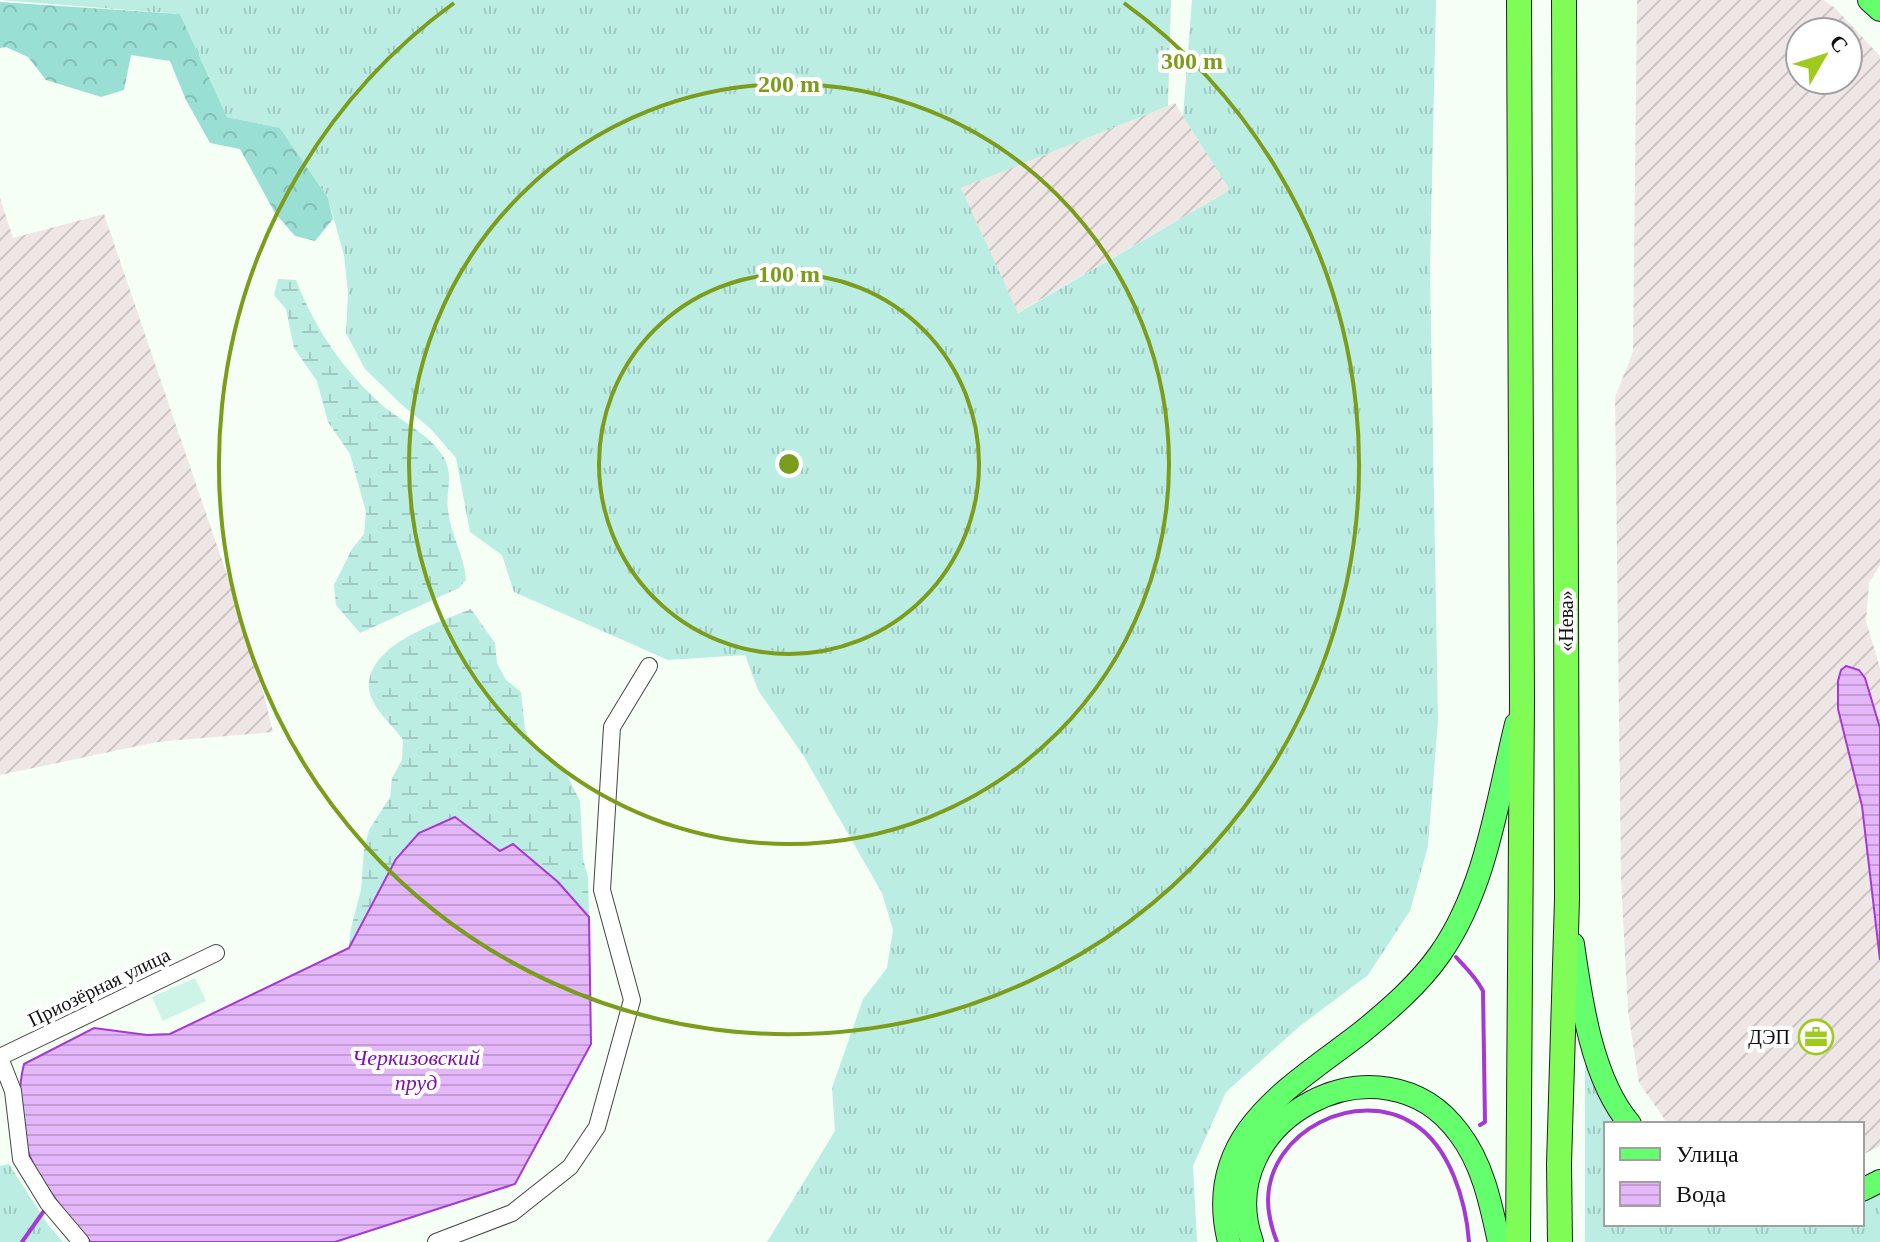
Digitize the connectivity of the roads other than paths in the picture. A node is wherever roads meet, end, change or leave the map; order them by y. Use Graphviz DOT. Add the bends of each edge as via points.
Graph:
graph roads {
  1 [pos="1519,0"];
  2 [pos="1564,0"];
  3 [pos="1869,0"];
  4 [pos="1880,10"];
  5 [pos="649,666"];
  6 [pos="1522,700"];
  7 [pos="1567,899"];
  8 [pos="216,953"];
  9 [pos="0,1057"];
  10 [pos="1628,1122"];
  11 [pos="81,1242"];
  12 [pos="436,1242"];
  13 [pos="1229,1242"];
  14 [pos="1252,1242"];
  15 [pos="1499,1242"];
  16 [pos="1518,1242"];
  17 [pos="1560,1242"];
  1 -- 6 [label="highway"];
  2 -- 7 [label="highway, «Нева»"];
  3 -- 4 [label="main road"];
  5 -- 12 [label="street" via="612,727 602,890 632,1000 597,1127 570,1167 512,1213"];
  6 -- 13 [label="main road" via="1481,868 1457,926 1403,996 1285,1088 1251,1123 1226,1183"];
  6 -- 16 [label="highway"];
  7 -- 10 [label="main road" via="1579,992 1601,1074"];
  7 -- 17 [label="highway, «Нева»"];
  8 -- 9 [label="street, Приозёрная улица"];
  9 -- 11 [label="street" via="13,1091 21,1159"];
  14 -- 15 [label="main road" via="1246,1197 1271,1133 1320,1096 1361,1087 1382,1088 1422,1102 1458,1131 1480,1171"];
}
